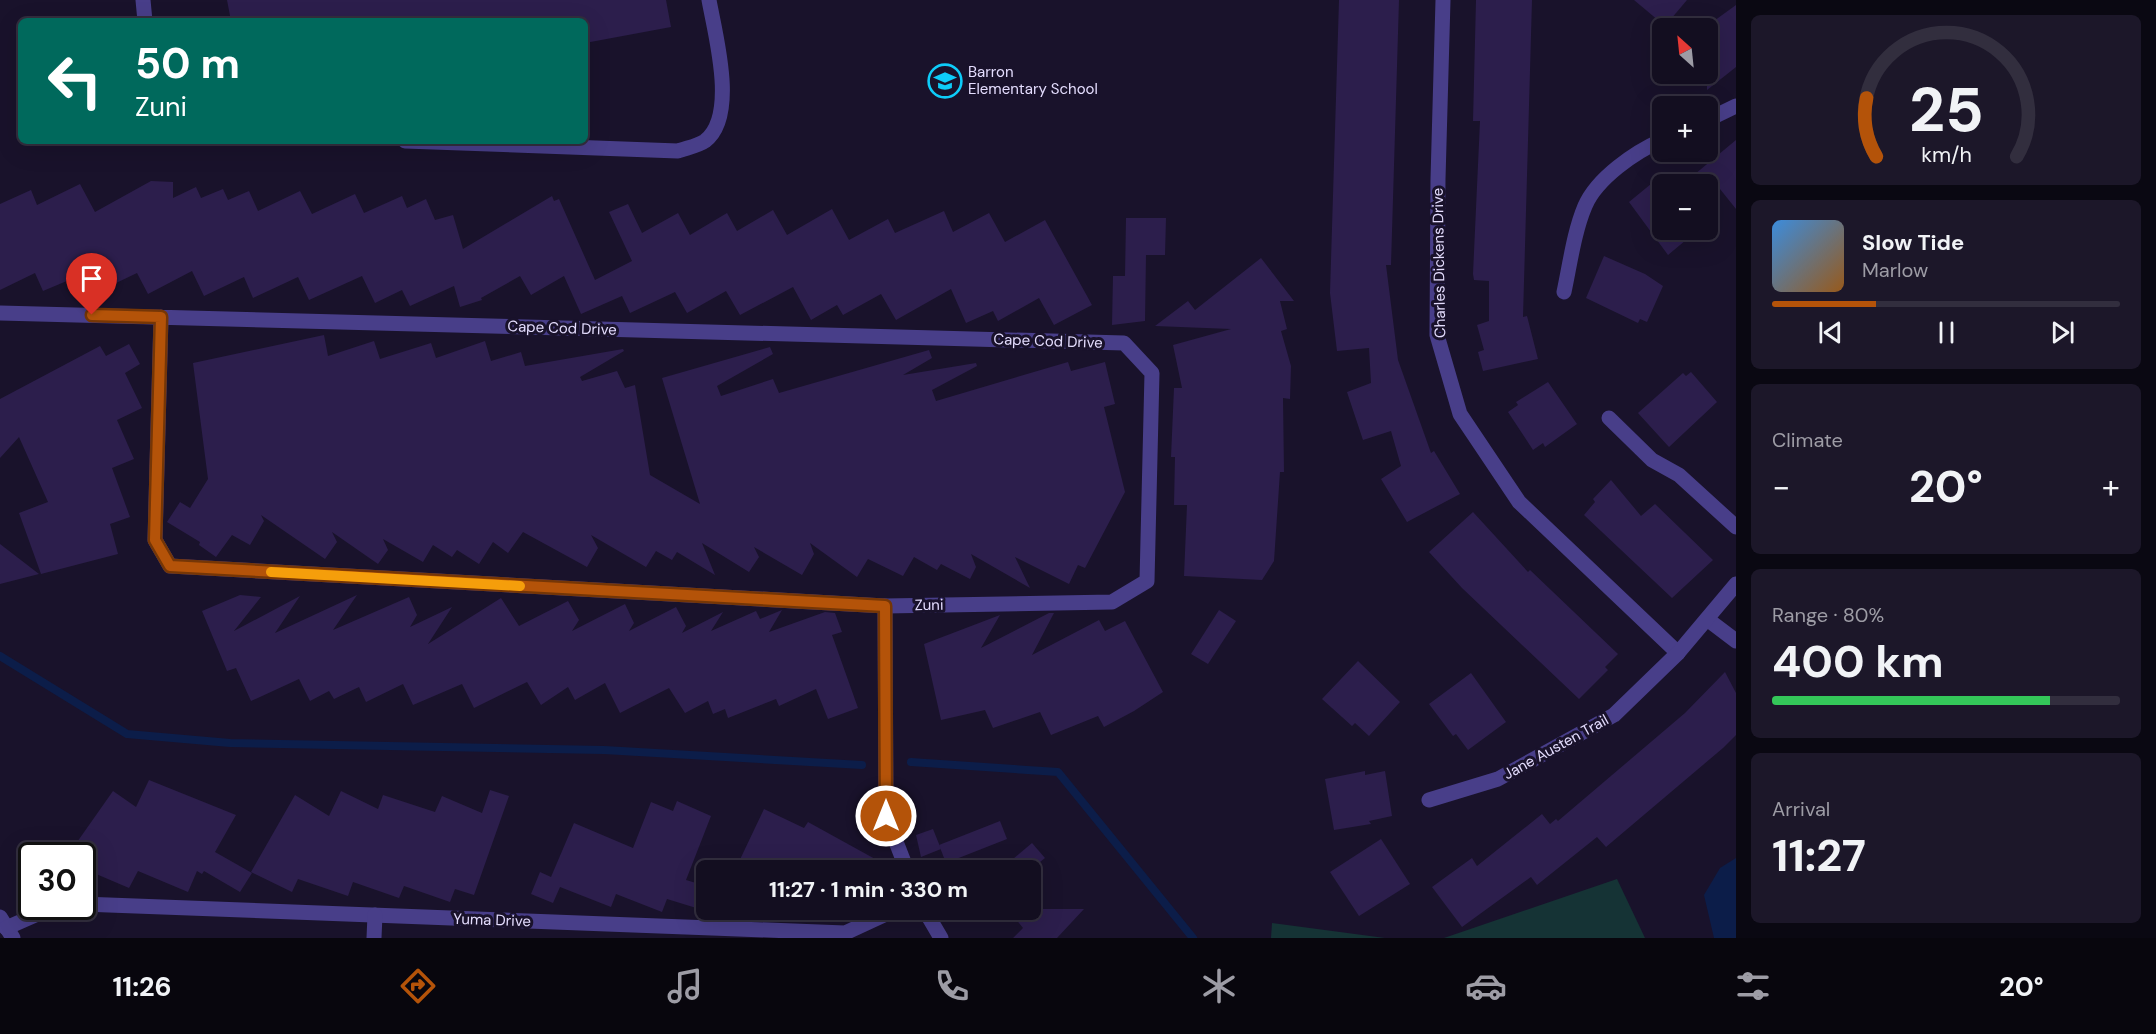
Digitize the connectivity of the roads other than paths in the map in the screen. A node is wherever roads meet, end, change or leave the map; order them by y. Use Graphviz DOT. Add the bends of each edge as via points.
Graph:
graph roads {
  1 [pos="143,0"];
  2 [pos="709,0"];
  3 [pos="1443,0"];
  4 [pos="146,18"];
  5 [pos="1736,106"];
  6 [pos="1718,115"];
  7 [pos="487,144"];
  8 [pos="1652,145"];
  9 [pos="1564,292"];
  10 [pos="0,313"];
  11 [pos="161,317"];
  12 [pos="1124,343"];
  13 [pos="1609,418"];
  14 [pos="1736,527"];
  15 [pos="1736,584"];
  16 [pos="885,606"];
  17 [pos="1707,619"];
  18 [pos="1736,641"];
  19 [pos="1678,653"];
  20 [pos="1429,800"];
  21 [pos="903,860"];
  22 [pos="96,905"];
  23 [pos="375,915"];
  24 [pos="23,920"];
  25 [pos="873,920"];
  26 [pos="930,920"];
  27 [pos="6,927"];
  28 [pos="374,938"];
  29 [pos="941,938"];
  1 -- 4 [label="street"];
  2 -- 7 [label="street" via="720,61 722,104 717,126 705,141 678,151"];
  3 -- 19 [label="street, Charles Dickens Drive" via="1437,335 1460,414 1519,502"];
  5 -- 6 [label="street"];
  8 -- 9 [label="street" via="1601,183 1586,204"];
  10 -- 11 [label="street, Cape Cod Drive"];
  11 -- 12 [label="street, Cape Cod Drive"];
  11 -- 16 [label="street, Zuni" via="155,540 170,566"];
  12 -- 16 [label="street, Zuni" via="1152,373 1147,581 1112,602"];
  13 -- 14 [label="street" via="1652,460 1679,475"];
  15 -- 17 [label="street, Jane Austen Trail"];
  16 -- 21 [label="street" via="886,816"];
  17 -- 18 [label="street"];
  17 -- 19 [label="street, Jane Austen Trail"];
  19 -- 20 [label="street, Jane Austen Trail" via="1614,715 1498,779"];
  22 -- 23 [label="street, Yuma Drive"];
  23 -- 25 [label="street, Yuma Drive" via="845,933"];
  23 -- 28 [label="street"];
  24 -- 27 [label="street"];
  26 -- 29 [label="street"];
}
